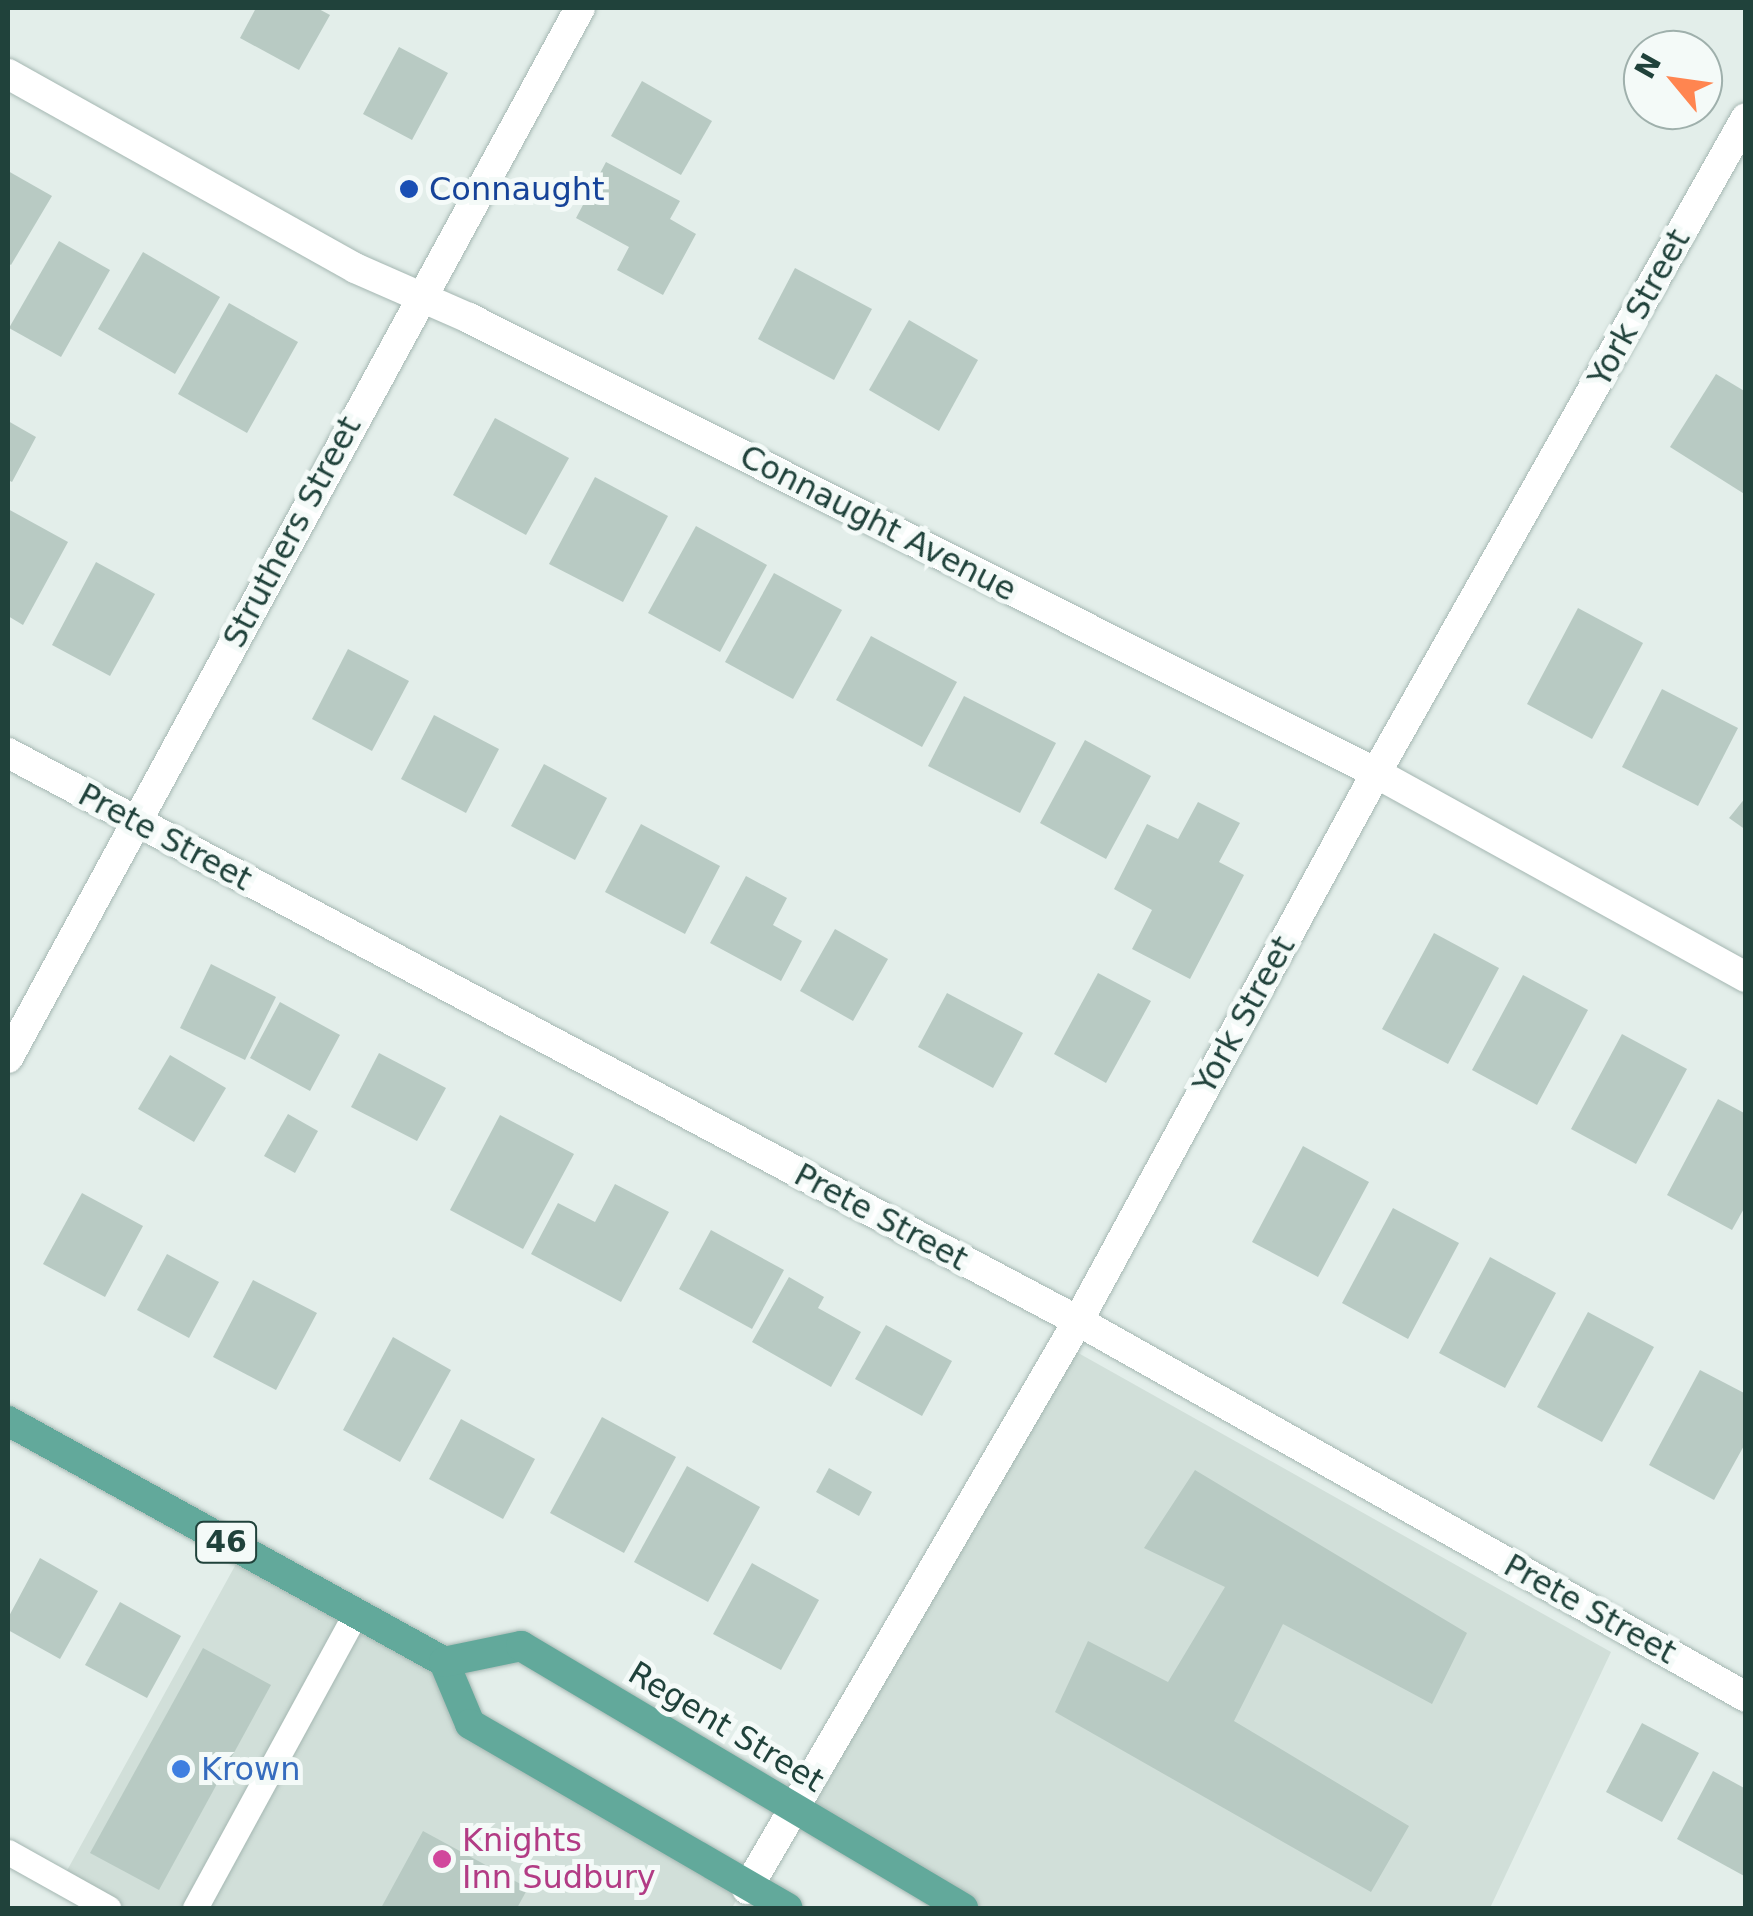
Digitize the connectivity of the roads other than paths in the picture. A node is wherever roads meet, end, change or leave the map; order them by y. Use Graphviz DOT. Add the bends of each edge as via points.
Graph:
graph roads {
  1 [pos="580,8"];
  2 [pos="8,74"];
  3 [pos="1746,118"];
  4 [pos="418,298"];
  5 [pos="8,753"];
  6 [pos="1376,773"];
  7 [pos="135,823"];
  8 [pos="1746,977"];
  9 [pos="8,1058"];
  10 [pos="1078,1321"];
  11 [pos="8,1422"];
  12 [pos="356,1613"];
  13 [pos="444,1662"];
  14 [pos="1746,1697"];
  15 [pos="795,1808"];
  16 [pos="8,1852"];
  17 [pos="742,1899"];
  18 [pos="108,1908"];
  19 [pos="195,1908"];
  20 [pos="787,1908"];
  21 [pos="963,1908"];
  1 -- 4 [label="street, Struthers Street"];
  2 -- 4 [label="street, Connaught Avenue"];
  3 -- 6 [label="street, York Street"];
  4 -- 6 [label="street, Connaught Avenue"];
  4 -- 7 [label="street, Struthers Street"];
  5 -- 7 [label="street, Prete Street"];
  6 -- 8 [label="street, Connaught Avenue"];
  6 -- 10 [label="street, York Street"];
  7 -- 9 [label="street, Struthers Street"];
  7 -- 10 [label="street, Prete Street"];
  10 -- 14 [label="street, Prete Street"];
  10 -- 15 [label="street, York Street"];
  11 -- 12 [label="main road, 46"];
  12 -- 13 [label="main road, 46"];
  12 -- 19 [label="lane"];
  13 -- 15 [label="main road, Regent Street" via="521,1646"];
  13 -- 17 [label="main road" via="470,1724"];
  15 -- 17 [label="street, York Street"];
  15 -- 21 [label="main road, Regent Street"];
  16 -- 18 [label="lane"];
  17 -- 20 [label="main road"];
}
